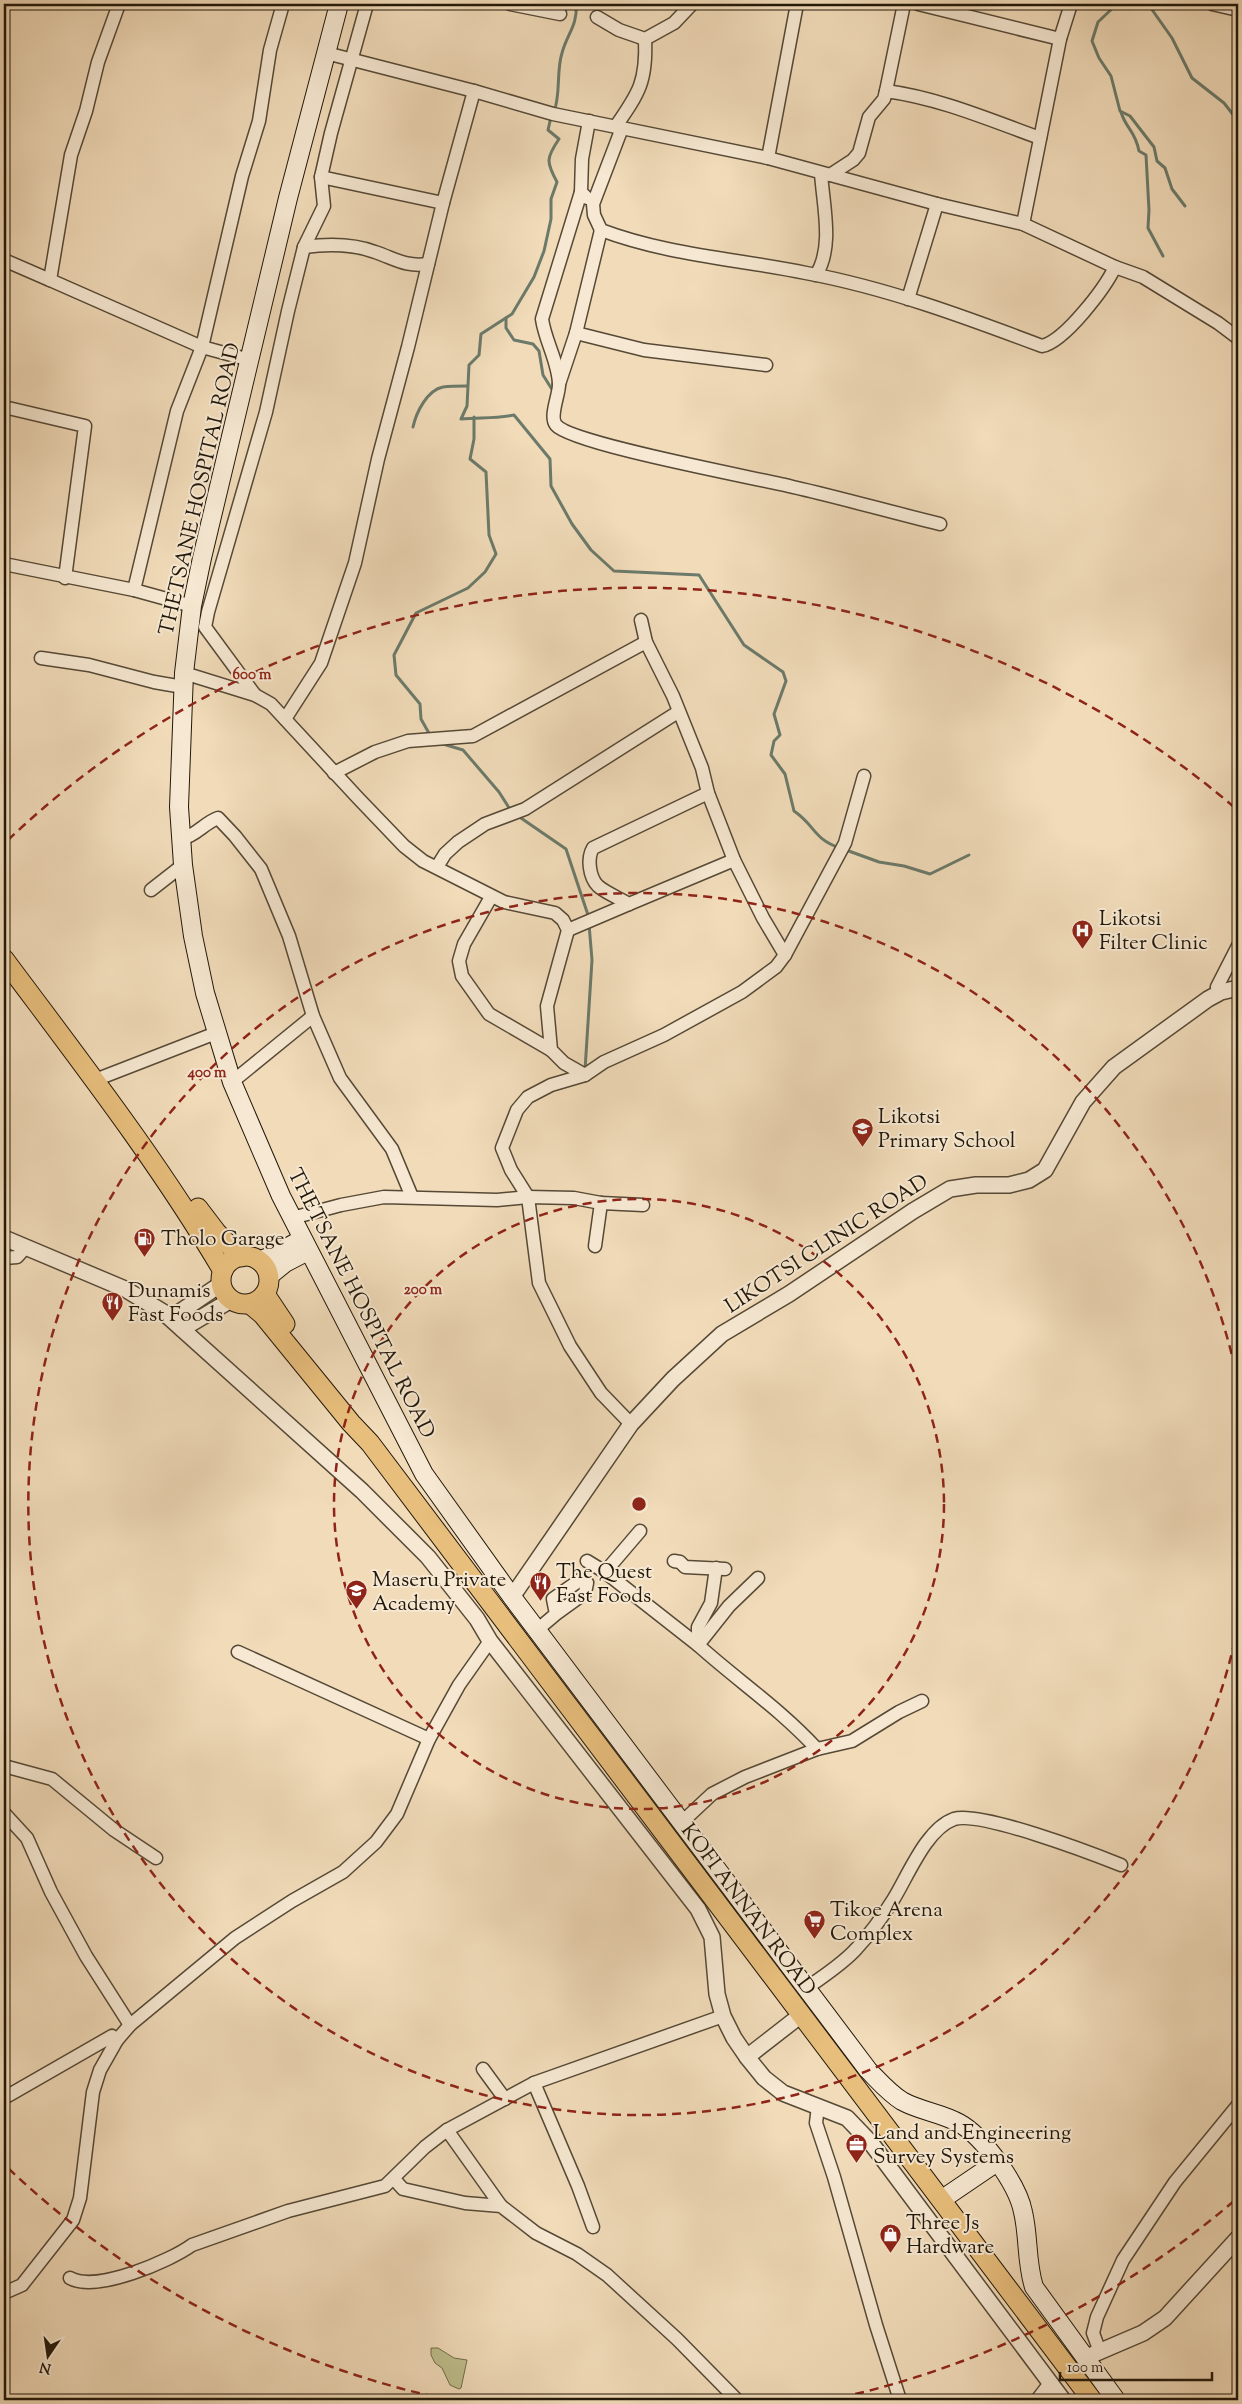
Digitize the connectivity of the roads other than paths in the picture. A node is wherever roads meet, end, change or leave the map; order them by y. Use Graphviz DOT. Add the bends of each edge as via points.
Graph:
graph roads {
  1 [pos="119,4"];
  2 [pos="283,4"];
  3 [pos="339,4"];
  4 [pos="367,4"];
  5 [pos="510,4"];
  6 [pos="692,4"];
  7 [pos="808,4"];
  8 [pos="904,4"];
  9 [pos="918,4"];
  10 [pos="1071,4"];
  11 [pos="1212,4"];
  12 [pos="796,8"];
  13 [pos="1238,10"];
  14 [pos="560,14"];
  15 [pos="597,17"];
  16 [pos="644,39"];
  17 [pos="1060,39"];
  18 [pos="326,53"];
  19 [pos="351,61"];
  20 [pos="474,91"];
  21 [pos="886,91"];
  22 [pos="589,121"];
  23 [pos="619,127"];
  24 [pos="1040,138"];
  25 [pos="768,158"];
  26 [pos="826,174"];
  27 [pos="321,177"];
  28 [pos="581,192"];
  29 [pos="443,203"];
  30 [pos="593,204"];
  31 [pos="937,204"];
  32 [pos="1023,224"];
  33 [pos="601,230"];
  34 [pos="304,247"];
  35 [pos="4,260"];
  36 [pos="428,264"];
  37 [pos="1115,267"];
  38 [pos="816,275"];
  39 [pos="50,280"];
  40 [pos="908,299"];
  41 [pos="576,333"];
  42 [pos="1238,338"];
  43 [pos="202,347"];
  44 [pos="250,360"];
  45 [pos="766,365"];
  46 [pos="559,384"];
  47 [pos="4,406"];
  48 [pos="940,524"];
  49 [pos="4,564"];
  50 [pos="65,578"];
  51 [pos="134,590"];
  52 [pos="192,606"];
  53 [pos="640,620"];
  54 [pos="646,642"];
  55 [pos="41,658"];
  56 [pos="184,680"];
  57 [pos="255,695"];
  58 [pos="678,712"];
  59 [pos="285,719"];
  60 [pos="334,773"];
  61 [pos="864,776"];
  62 [pos="708,793"];
  63 [pos="181,839"];
  64 [pos="734,860"];
  65 [pos="182,865"];
  66 [pos="437,868"];
  67 [pos="151,890"];
  68 [pos="491,897"];
  69 [pos="629,904"];
  70 [pos="568,930"];
  71 [pos="1238,946"];
  72 [pos="786,955"];
  73 [pos="4,959"];
  74 [pos="1238,988"];
  75 [pos="1221,992"];
  76 [pos="313,1016"];
  77 [pos="216,1032"];
  78 [pos="551,1050"];
  79 [pos="585,1075"];
  80 [pos="95,1080"];
  81 [pos="232,1082"];
  82 [pos="135,1134"];
  83 [pos="412,1196"];
  84 [pos="528,1197"];
  85 [pos="601,1203"];
  86 [pos="643,1205"];
  87 [pos="292,1218"];
  88 [pos="4,1238"];
  89 [pos="305,1245"];
  90 [pos="595,1246"];
  91 [pos="26,1247"];
  92 [pos="4,1258"];
  93 [pos="222,1277"];
  94 [pos="252,1282"];
  95 [pos="171,1318"];
  96 [pos="182,1329"];
  97 [pos="631,1424"];
  98 [pos="640,1531"];
  99 [pos="587,1561"];
  100 [pos="674,1561"];
  101 [pos="605,1572"];
  102 [pos="758,1578"];
  103 [pos="512,1597"];
  104 [pos="556,1614"];
  105 [pos="537,1630"];
  106 [pos="490,1641"];
  107 [pos="698,1645"];
  108 [pos="238,1652"];
  109 [pos="922,1701"];
  110 [pos="429,1739"];
  111 [pos="817,1749"];
  112 [pos="4,1766"];
  113 [pos="4,1813"];
  114 [pos="681,1823"];
  115 [pos="156,1858"];
  116 [pos="1121,1865"];
  117 [pos="806,1988"];
  118 [pos="801,2015"];
  119 [pos="723,2016"];
  120 [pos="130,2025"];
  121 [pos="117,2040"];
  122 [pos="747,2057"];
  123 [pos="483,2069"];
  124 [pos="534,2083"];
  125 [pos="4,2097"];
  126 [pos="505,2099"];
  127 [pos="1238,2105"];
  128 [pos="818,2106"];
  129 [pos="447,2130"];
  130 [pos="997,2162"];
  131 [pos="394,2180"];
  132 [pos="941,2200"];
  133 [pos="500,2206"];
  134 [pos="593,2227"];
  135 [pos="1238,2238"];
  136 [pos="70,2278"];
  137 [pos="4,2293"];
  138 [pos="1094,2354"];
  139 [pos="1050,2384"];
  140 [pos="738,2400"];
  141 [pos="900,2400"];
  142 [pos="1037,2400"];
  143 [pos="1063,2400"];
  144 [pos="1092,2400"];
  145 [pos="1116,2400"];
  1 -- 39 [label="street" via="98,62 72,155"];
  2 -- 43 [label="street" via="270,50 259,121 242,176"];
  3 -- 18 [label="main road, THETSANE HOSPITAL ROAD"];
  4 -- 19 [label="street"];
  5 -- 14 [label="street"];
  6 -- 16 [label="street" via="674,23"];
  7 -- 12 [label="street"];
  8 -- 21 [label="street"];
  9 -- 17 [label="street"];
  10 -- 17 [label="street"];
  11 -- 13 [label="street"];
  12 -- 25 [label="street"];
  15 -- 16 [label="street"];
  16 -- 23 [label="street" via="643,81"];
  17 -- 24 [label="street"];
  18 -- 19 [label="street"];
  18 -- 44 [label="main road, THETSANE HOSPITAL ROAD"];
  19 -- 20 [label="street"];
  19 -- 27 [label="street"];
  20 -- 22 [label="street"];
  20 -- 29 [label="street"];
  21 -- 24 [label="street" via="976,114"];
  21 -- 26 [label="street" via="870,117 854,160"];
  22 -- 23 [label="street"];
  22 -- 28 [label="street" via="582,159"];
  23 -- 25 [label="street"];
  23 -- 30 [label="street"];
  24 -- 32 [label="street"];
  25 -- 26 [label="street"];
  26 -- 31 [label="street"];
  26 -- 38 [label="street" via="826,240 822,265"];
  27 -- 29 [label="street"];
  27 -- 34 [label="street" via="324,206"];
  28 -- 30 [label="street"];
  28 -- 46 [label="street" via="542,319"];
  29 -- 36 [label="street"];
  30 -- 33 [label="street"];
  31 -- 32 [label="street"];
  31 -- 40 [label="street"];
  32 -- 37 [label="street"];
  33 -- 38 [label="street" via="665,248"];
  33 -- 41 [label="street"];
  34 -- 36 [label="street" via="334,245 374,251 413,266"];
  34 -- 57 [label="street" via="266,412 205,627"];
  35 -- 39 [label="street"];
  36 -- 59 [label="street" via="355,563 321,663"];
  37 -- 40 [label="street" via="1106,286 1058,339 1042,346"];
  37 -- 42 [label="street" via="1143,277"];
  38 -- 40 [label="street"];
  39 -- 43 [label="street"];
  41 -- 45 [label="street" via="644,350"];
  41 -- 46 [label="street"];
  43 -- 44 [label="street"];
  43 -- 51 [label="street" via="177,411"];
  44 -- 52 [label="main road, THETSANE HOSPITAL ROAD"];
  46 -- 48 [label="street" via="553,420 556,426 570,434"];
  47 -- 50 [label="street" via="85,426"];
  49 -- 50 [label="street"];
  50 -- 51 [label="street"];
  51 -- 52 [label="street"];
  52 -- 56 [label="main road, THETSANE HOSPITAL ROAD"];
  53 -- 54 [label="street"];
  54 -- 58 [label="street"];
  54 -- 60 [label="street" via="473,736 408,740 374,752"];
  55 -- 56 [label="street" via="107,668 154,682"];
  56 -- 57 [label="street"];
  56 -- 63 [label="main road, THETSANE HOSPITAL ROAD" via="179,807"];
  57 -- 59 [label="street" via="271,704"];
  58 -- 62 [label="street" via="702,768"];
  58 -- 66 [label="street" via="525,809 478,828 445,854"];
  59 -- 60 [label="street"];
  60 -- 66 [label="street" via="404,846"];
  61 -- 72 [label="street" via="845,843"];
  62 -- 64 [label="street"];
  62 -- 69 [label="street" via="592,848 589,861 597,885"];
  63 -- 65 [label="main road, THETSANE HOSPITAL ROAD"];
  63 -- 76 [label="street" via="191,837 208,821 218,818 261,869 289,936"];
  64 -- 69 [label="street"];
  64 -- 72 [label="street"];
  65 -- 67 [label="street"];
  65 -- 77 [label="main road, THETSANE HOSPITAL ROAD" via="192,936"];
  66 -- 68 [label="street"];
  68 -- 70 [label="street" via="555,913"];
  68 -- 78 [label="street" via="464,944 459,961 462,976 489,1014"];
  69 -- 70 [label="street"];
  70 -- 78 [label="street" via="547,1006"];
  71 -- 75 [label="street" via="1217,987"];
  72 -- 79 [label="street" via="742,992 664,1035 604,1062"];
  73 -- 80 [label="main road, KOFI ANNAN ROAD"];
  74 -- 75 [label="street, LIKOTSI CLINIC ROAD"];
  75 -- 97 [label="street, LIKOTSI CLINIC ROAD" via="1114,1067 1083,1102 1045,1170 1029,1180 1009,1185 950,1189 913,1211 797,1289 722,1334"];
  76 -- 81 [label="street"];
  76 -- 83 [label="street" via="340,1078 392,1149"];
  77 -- 80 [label="street"];
  77 -- 81 [label="main road, THETSANE HOSPITAL ROAD"];
  78 -- 79 [label="street" via="564,1063"];
  79 -- 84 [label="street" via="528,1097 517,1110 502,1148"];
  80 -- 82 [label="main road, KOFI ANNAN ROAD"];
  81 -- 87 [label="main road, THETSANE HOSPITAL ROAD"];
  82 -- 93 [label="main road, KOFI ANNAN ROAD" via="189,1213"];
  82 -- 94 [label="main road, KOFI ANNAN ROAD" via="178,1183"];
  83 -- 84 [label="street" via="489,1200"];
  83 -- 87 [label="street" via="384,1197"];
  84 -- 85 [label="street" via="574,1198"];
  84 -- 97 [label="street" via="539,1284 570,1346 601,1393"];
  85 -- 86 [label="street"];
  85 -- 90 [label="street"];
  87 -- 89 [label="main road, THETSANE HOSPITAL ROAD"];
  88 -- 91 [label="street"];
  89 -- 94 [label="main road" via="285,1264"];
  89 -- 103 [label="main road, THETSANE HOSPITAL ROAD" via="424,1474"];
  91 -- 92 [label="street" via="17,1257"];
  91 -- 95 [label="street" via="125,1289"];
  93 -- 94 [label="main road" via="227,1264"];
  93 -- 94 [label="main road, KOFI ANNAN ROAD" via="224,1293"];
  93 -- 95 [label="street"];
  94 -- 96 [label="street"];
  94 -- 118 [label="main road, KOFI ANNAN ROAD" via="358,1419 370,1443"];
  95 -- 96 [label="street"];
  96 -- 106 [label="street" via="362,1491 428,1557 477,1619"];
  97 -- 103 [label="street, LIKOTSI CLINIC ROAD"];
  98 -- 101 [label="street"];
  99 -- 101 [label="street"];
  100 -- 107 [label="street" via="685,1568 720,1568 711,1603 698,1627"];
  101 -- 107 [label="street"];
  102 -- 107 [label="street" via="729,1606"];
  103 -- 105 [label="main road, THETSANE HOSPITAL ROAD"];
  104 -- 105 [label="street"];
  105 -- 114 [label="main road, THETSANE HOSPITAL ROAD"];
  106 -- 110 [label="street" via="459,1685"];
  106 -- 119 [label="street" via="698,1909 712,1937 717,1994"];
  107 -- 111 [label="street" via="791,1721"];
  108 -- 110 [label="street"];
  109 -- 111 [label="street" via="852,1741"];
  110 -- 120 [label="street" via="397,1814 366,1852 343,1872 235,1938"];
  111 -- 114 [label="street" via="770,1766 712,1794"];
  112 -- 115 [label="street" via="52,1779 114,1830"];
  113 -- 120 [label="street" via="26,1838 50,1892"];
  114 -- 117 [label="main road, THETSANE HOSPITAL ROAD"];
  116 -- 117 [label="street" via="1032,1834 970,1818 955,1819 934,1833 892,1901 856,1949"];
  117 -- 130 [label="main road, THETSANE HOSPITAL ROAD" via="868,2070 888,2091 903,2101 960,2123 978,2137"];
  118 -- 122 [label="street"];
  118 -- 132 [label="main road, KOFI ANNAN ROAD"];
  119 -- 122 [label="street"];
  119 -- 124 [label="street"];
  120 -- 121 [label="street"];
  121 -- 125 [label="street" via="112,2036"];
  121 -- 137 [label="street" via="100,2070 93,2092 80,2198 73,2220 22,2285"];
  122 -- 128 [label="street" via="764,2078 783,2093"];
  123 -- 126 [label="street"];
  124 -- 126 [label="street"];
  124 -- 134 [label="street"];
  126 -- 129 [label="street"];
  127 -- 138 [label="street" via="1175,2182 1123,2260 1097,2317"];
  128 -- 139 [label="street" via="847,2118 871,2143"];
  128 -- 141 [label="street" via="816,2123"];
  129 -- 131 [label="street" via="425,2147"];
  129 -- 133 [label="street"];
  130 -- 132 [label="main road"];
  130 -- 138 [label="main road, THETSANE HOSPITAL ROAD" via="1018,2195 1023,2211 1029,2271 1034,2287"];
  131 -- 133 [label="street" via="403,2189 465,2203"];
  131 -- 136 [label="street" via="385,2186 288,2211 192,2245 141,2270 101,2282"];
  132 -- 144 [label="main road, KOFI ANNAN ROAD"];
  133 -- 140 [label="street" via="536,2233 577,2254 607,2275"];
  135 -- 138 [label="street" via="1166,2318 1143,2333"];
  138 -- 145 [label="main road, THETSANE HOSPITAL ROAD"];
  139 -- 142 [label="street"];
  139 -- 143 [label="street"];
}
